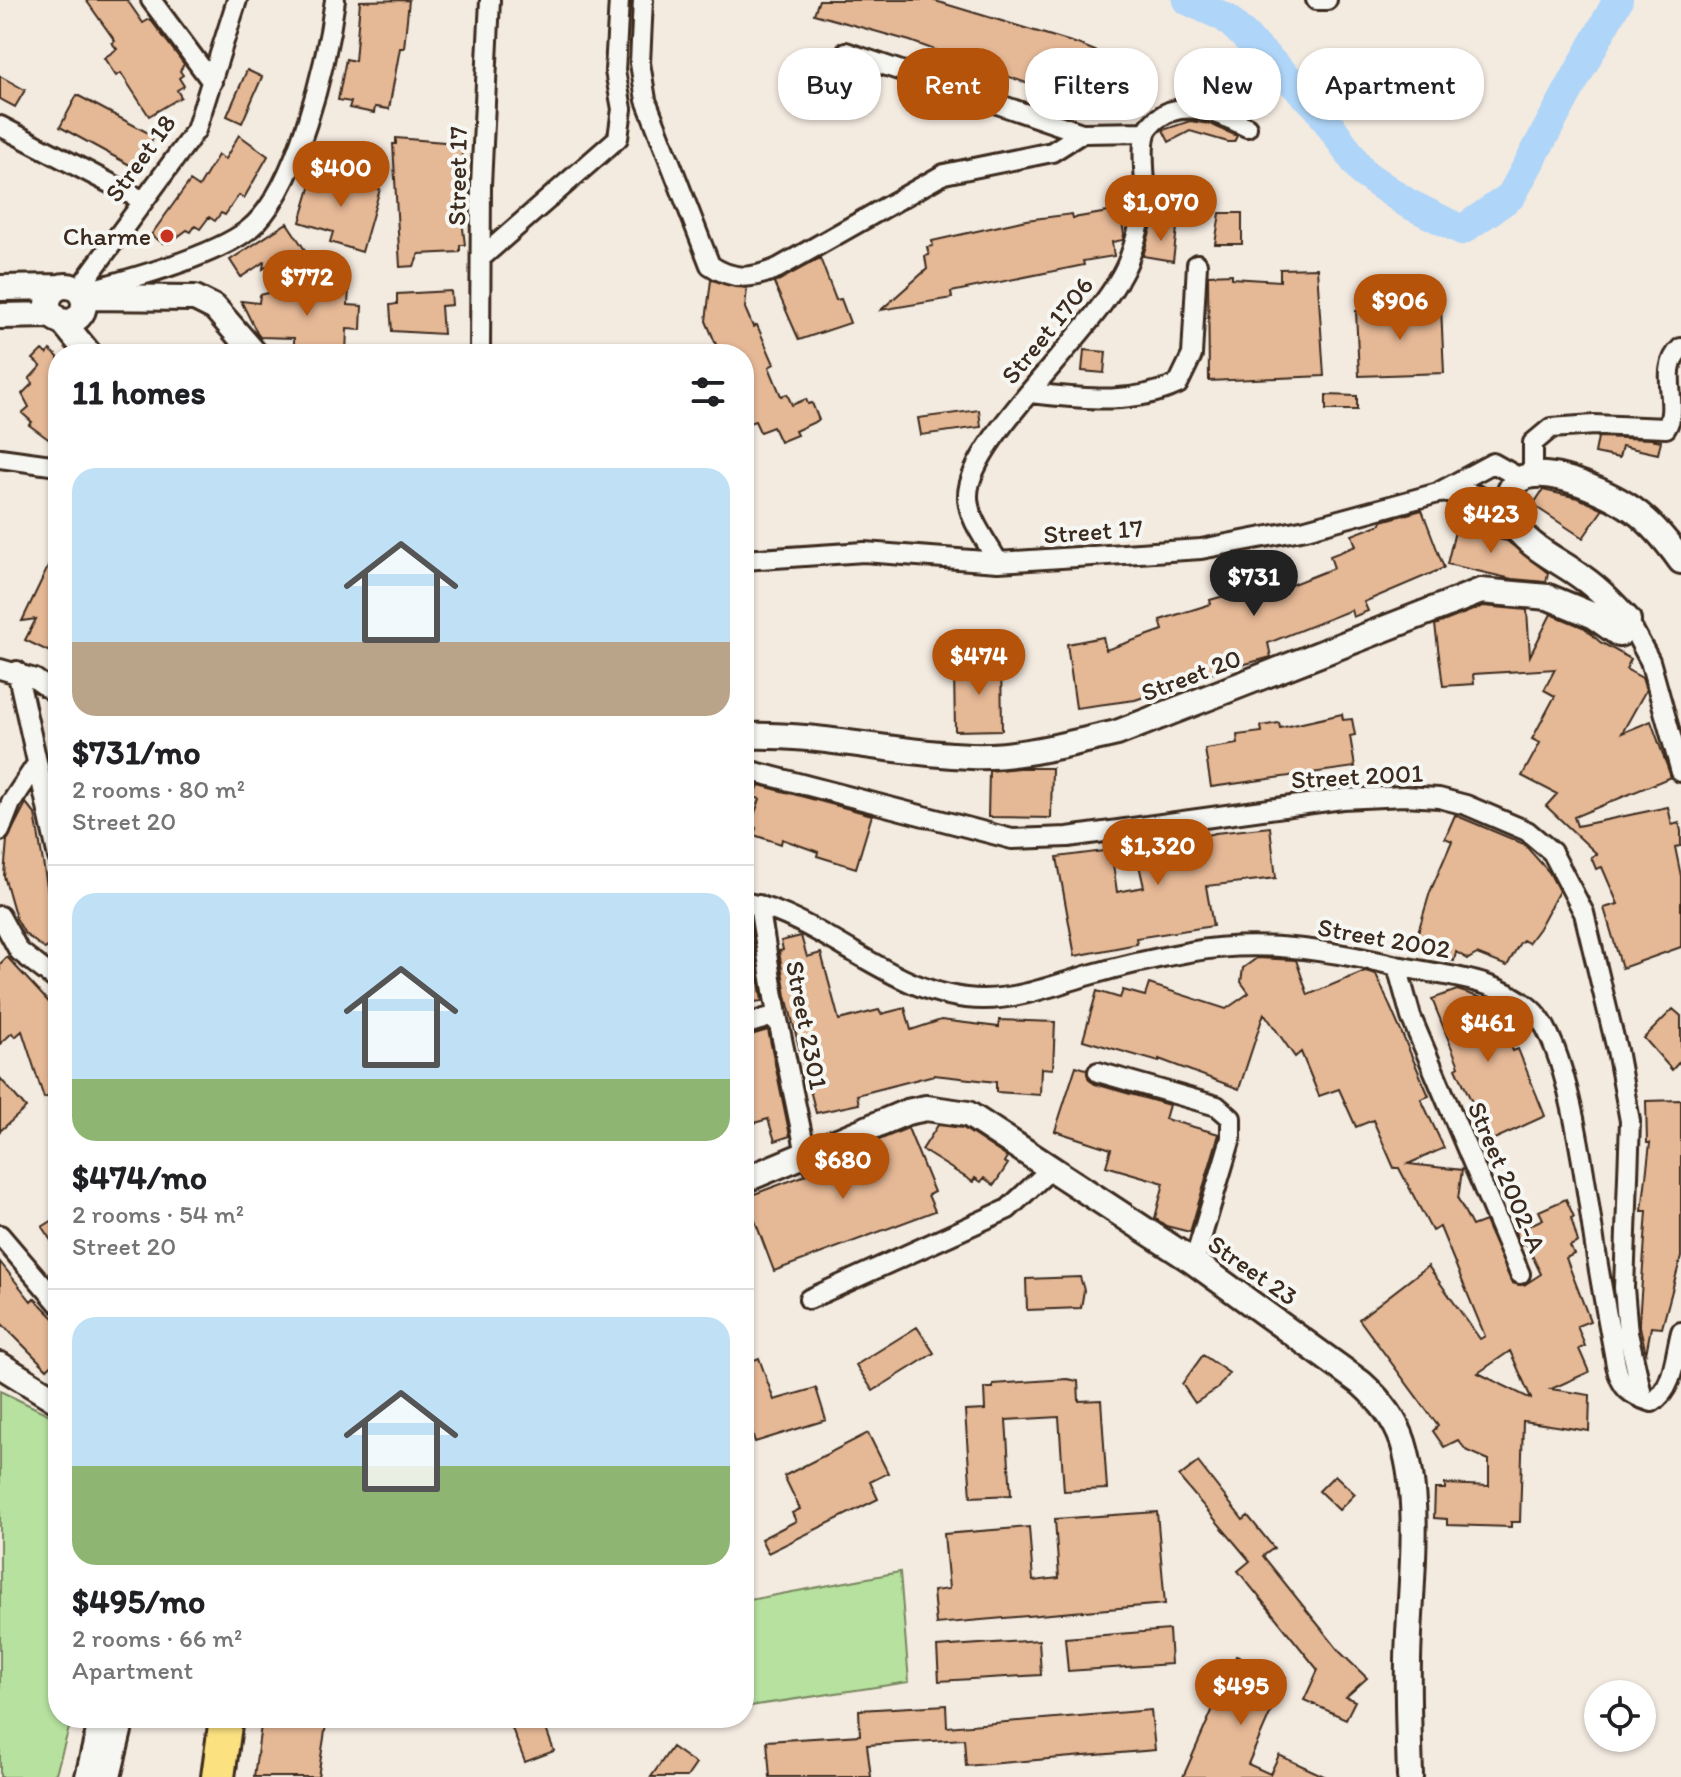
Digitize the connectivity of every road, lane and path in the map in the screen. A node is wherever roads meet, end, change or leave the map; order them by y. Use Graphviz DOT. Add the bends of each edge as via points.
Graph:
graph roads {
  1 [pos="151,0"];
  2 [pos="237,0"];
  3 [pos="335,0"];
  4 [pos="490,0"];
  5 [pos="619,0"];
  6 [pos="643,0"];
  7 [pos="1316,0"];
  8 [pos="1327,0"];
  9 [pos="881,64"];
  10 [pos="212,82"];
  11 [pos="0,126"];
  12 [pos="1247,127"];
  13 [pos="1146,132"];
  14 [pos="1082,133"];
  15 [pos="142,200"];
  16 [pos="482,257"];
  17 [pos="1197,264"];
  18 [pos="0,288"];
  19 [pos="75,292"];
  20 [pos="0,316"];
  21 [pos="57,318"];
  22 [pos="80,344"];
  23 [pos="246,344"];
  24 [pos="480,344"];
  25 [pos="1681,348"];
  26 [pos="1029,393"];
  27 [pos="0,458"];
  28 [pos="48,465"];
  29 [pos="1526,476"];
  30 [pos="1438,493"];
  31 [pos="1520,532"];
  32 [pos="754,559"];
  33 [pos="1681,561"];
  34 [pos="998,562"];
  35 [pos="1623,627"];
  36 [pos="9,670"];
  37 [pos="48,690"];
  38 [pos="754,736"];
  39 [pos="36,765"];
  40 [pos="754,772"];
  41 [pos="1681,772"];
  42 [pos="48,815"];
  43 [pos="0,831"];
  44 [pos="754,905"];
  45 [pos="0,916"];
  46 [pos="754,917"];
  47 [pos="1397,966"];
  48 [pos="48,973"];
  49 [pos="777,1015"];
  50 [pos="754,1022"];
  51 [pos="1098,1072"];
  52 [pos="806,1154"];
  53 [pos="1053,1167"];
  54 [pos="754,1176"];
  55 [pos="0,1235"];
  56 [pos="1194,1262"];
  57 [pos="1520,1274"];
  58 [pos="48,1291"];
  59 [pos="809,1299"];
  60 [pos="1681,1332"];
  61 [pos="0,1365"];
  62 [pos="48,1395"];
  63 [pos="1643,1399"];
  64 [pos="100,1728"];
  65 [pos="120,1728"];
  66 [pos="225,1728"];
  67 [pos="239,1728"];
  68 [pos="88,1777"];
  69 [pos="108,1777"];
  70 [pos="218,1777"];
  71 [pos="234,1777"];
  72 [pos="1410,1777"];
  1 -- 10 [label="street"];
  2 -- 10 [label="street, Street 18"];
  3 -- 19 [label="street" via="327,59 288,172 269,208 231,240 148,274"];
  4 -- 16 [label="street, Street 17"];
  5 -- 16 [label="street" via="618,138"];
  6 -- 14 [label="street" via="640,63 654,125 710,265 730,275 751,277 778,268 944,174 1052,152"];
  7 -- 8 [label="street"];
  9 -- 14 [label="street"];
  10 -- 15 [label="street, Street 18" via="196,130"];
  11 -- 15 [label="street"];
  12 -- 13 [label="street" via="1219,114 1186,108 1156,120"];
  13 -- 14 [label="street"];
  13 -- 26 [label="street, Street 1706" via="1143,202 1125,269 1087,326"];
  15 -- 19 [label="street, Street 18"];
  16 -- 24 [label="street, Street 17"];
  17 -- 26 [label="street" via="1192,355 1178,384 1134,399"];
  18 -- 19 [label="street"];
  19 -- 21 [label="street" via="84,306 79,316"];
  19 -- 23 [label="street" via="195,298 215,308"];
  20 -- 21 [label="street"];
  21 -- 22 [label="street"];
  25 -- 29 [label="street" via="1669,377 1673,418 1666,428 1551,428 1533,443"];
  26 -- 34 [label="street, Street 1706" via="971,479 971,513"];
  27 -- 28 [label="street"];
  29 -- 30 [label="street, Street 17" via="1493,463"];
  29 -- 31 [label="street" via="1510,489 1507,501"];
  29 -- 33 [label="street" via="1564,479 1623,503 1645,519"];
  30 -- 31 [label="street, Street 17" via="1491,499"];
  30 -- 34 [label="street, Street 17" via="1306,529 1201,549"];
  31 -- 35 [label="street" via="1584,578"];
  32 -- 34 [label="street, Street 17" via="864,552"];
  35 -- 38 [label="street, Street 20" via="1548,597 1481,591 1117,733 1069,744 972,756"];
  35 -- 41 [label="street" via="1650,661"];
  36 -- 37 [label="street"];
  36 -- 39 [label="street"];
  39 -- 42 [label="street"];
  39 -- 43 [label="street"];
  40 -- 63 [label="street, Street 2001" via="1012,839 1068,837 1342,799 1404,796 1466,805 1527,831 1552,852 1584,913 1617,1050 1630,1121 1624,1288"];
  44 -- 47 [label="street, Street 2002" via="925,990 962,998 1031,992 1192,951 1329,951"];
  45 -- 48 [label="street" via="19,951"];
  46 -- 49 [label="street, Street 2301"];
  47 -- 57 [label="street, Street 2002-A" via="1411,1017"];
  47 -- 63 [label="street, Street 2002" via="1496,989 1541,1021 1556,1055 1585,1168 1620,1383"];
  49 -- 50 [label="street"];
  49 -- 52 [label="street, Street 2301"];
  51 -- 56 [label="street" via="1217,1106 1231,1118 1231,1138"];
  52 -- 53 [label="street, Street 23" via="907,1112 947,1109 989,1124"];
  52 -- 54 [label="street, Street 23"];
  53 -- 56 [label="street, Street 23"];
  53 -- 59 [label="street" via="1008,1209"];
  55 -- 58 [label="street"];
  56 -- 72 [label="street, Street 23" via="1361,1383 1385,1406 1403,1443 1411,1501"];
  60 -- 63 [label="street" via="1664,1390 1652,1402"];
  61 -- 62 [label="street"];
  64 -- 68 [label="street"];
  65 -- 69 [label="street"];
  66 -- 70 [label="highway"];
  67 -- 71 [label="highway"];
}
